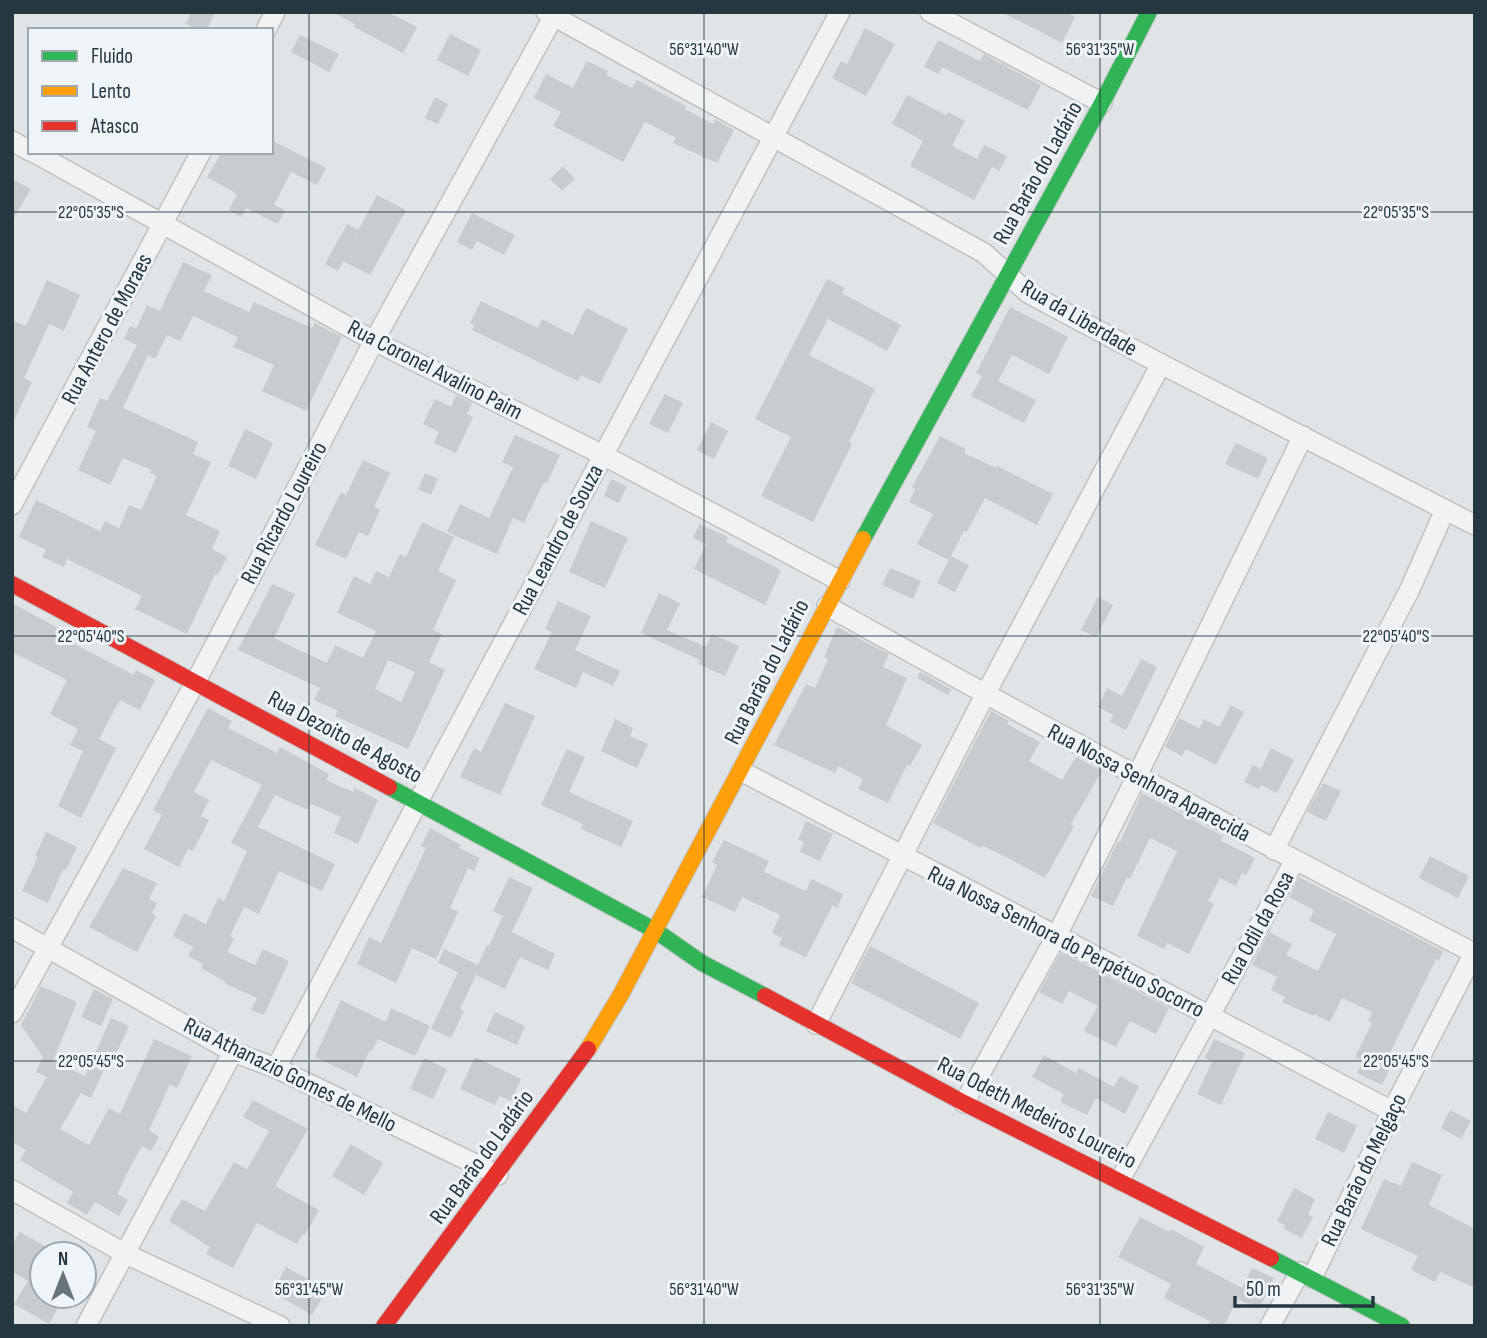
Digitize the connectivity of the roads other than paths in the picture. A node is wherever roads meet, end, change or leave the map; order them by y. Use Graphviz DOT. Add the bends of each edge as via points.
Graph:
graph roads {
  1 [pos="275,12"];
  2 [pos="840,12"];
  3 [pos="930,12"];
  4 [pos="1149,12"];
  5 [pos="552,14"];
  6 [pos="267,28"];
  7 [pos="1102,103"];
  8 [pos="772,137"];
  9 [pos="12,141"];
  10 [pos="28,149"];
  11 [pos="36,154"];
  12 [pos="200,154"];
  13 [pos="163,223"];
  14 [pos="1008,276"];
  15 [pos="374,341"];
  16 [pos="1161,364"];
  17 [pos="1303,436"];
  18 [pos="603,455"];
  19 [pos="12,505"];
  20 [pos="1445,510"];
  21 [pos="1475,525"];
  22 [pos="840,581"];
  23 [pos="12,584"];
  24 [pos="827,606"];
  25 [pos="195,683"];
  26 [pos="985,695"];
  27 [pos="741,771"];
  28 [pos="1137,776"];
  29 [pos="417,802"];
  30 [pos="1274,850"];
  31 [pos="903,857"];
  32 [pos="1295,860"];
  33 [pos="12,928"];
  34 [pos="656,932"];
  35 [pos="1057,935"];
  36 [pos="48,947"];
  37 [pos="1474,952"];
  38 [pos="12,1013"];
  39 [pos="1210,1016"];
  40 [pos="816,1024"];
  41 [pos="233,1052"];
  42 [pos="276,1068"];
  43 [pos="964,1103"];
  44 [pos="1392,1111"];
  45 [pos="498,1175"];
  46 [pos="1120,1180"];
  47 [pos="12,1190"];
  48 [pos="126,1254"];
  49 [pos="1306,1275"];
  50 [pos="86,1326"];
  51 [pos="280,1326"];
  52 [pos="384,1326"];
  53 [pos="1270,1326"];
  54 [pos="1402,1326"];
  1 -- 6 [label="street"];
  2 -- 8 [label="street, Rua Leandro de Souza"];
  3 -- 7 [label="street"];
  4 -- 7 [label="street, Rua Barão do Ladário"];
  5 -- 8 [label="street, Rua da Liberdade"];
  5 -- 15 [label="street, Rua Ricardo Loureiro"];
  7 -- 14 [label="street, Rua Barão do Ladário"];
  8 -- 14 [label="street, Rua da Liberdade" via="984,253"];
  8 -- 18 [label="street, Rua Leandro de Souza"];
  9 -- 10 [label="street, Rua Coronel Avalino Paim"];
  11 -- 13 [label="street, Rua Coronel Avalino Paim"];
  12 -- 13 [label="street, Rua Antero de Moraes"];
  13 -- 15 [label="street, Rua Coronel Avalino Paim"];
  13 -- 19 [label="street, Rua Antero de Moraes"];
  14 -- 16 [label="street, Rua da Liberdade" via="1028,293"];
  14 -- 22 [label="street, Rua Barão do Ladário"];
  15 -- 18 [label="street, Rua Coronel Avalino Paim"];
  15 -- 25 [label="street, Rua Ricardo Loureiro"];
  16 -- 17 [label="street, Rua da Liberdade"];
  16 -- 26 [label="street"];
  17 -- 20 [label="street, Rua da Liberdade"];
  17 -- 28 [label="street"];
  18 -- 22 [label="street, Rua Coronel Avalino Paim"];
  18 -- 29 [label="street, Rua Leandro de Souza"];
  20 -- 21 [label="street, Rua da Liberdade"];
  20 -- 30 [label="street" via="1410,589"];
  22 -- 24 [label="street, Rua Barão do Ladário"];
  23 -- 25 [label="street, Rua Dezoito de Agosto"];
  24 -- 26 [label="street, Rua Nossa Senhora Aparecida"];
  24 -- 27 [label="street, Rua Barão do Ladário"];
  25 -- 29 [label="street, Rua Dezoito de Agosto"];
  25 -- 36 [label="street, Rua Ricardo Loureiro"];
  26 -- 28 [label="street, Rua Nossa Senhora Aparecida"];
  26 -- 31 [label="street"];
  27 -- 31 [label="street, Rua Nossa Senhora do Perpétuo Socorro"];
  27 -- 34 [label="street, Rua Barão do Ladário"];
  28 -- 30 [label="street, Rua Nossa Senhora Aparecida"];
  28 -- 35 [label="street"];
  29 -- 34 [label="street, Rua Dezoito de Agosto"];
  29 -- 42 [label="street, Rua Leandro de Souza"];
  30 -- 32 [label="street, Rua Nossa Senhora Aparecida"];
  31 -- 35 [label="street, Rua Nossa Senhora do Perpétuo Socorro"];
  31 -- 40 [label="street"];
  32 -- 37 [label="street, Rua Nossa Senhora Aparecida"];
  32 -- 39 [label="street, Rua Odil da Rosa"];
  33 -- 36 [label="street, Rua Athanazio Gomes de Mello"];
  34 -- 40 [label="street, Rua Odeth Medeiros Loureiro" via="702,963"];
  34 -- 45 [label="street, Rua Barão do Ladário" via="578,1066"];
  35 -- 39 [label="street, Rua Nossa Senhora do Perpétuo Socorro"];
  35 -- 43 [label="street"];
  36 -- 38 [label="street, Rua Ricardo Loureiro"];
  36 -- 41 [label="street, Rua Athanazio Gomes de Mello"];
  37 -- 44 [label="street, Rua Barão do Melgaço"];
  39 -- 44 [label="street, Rua Nossa Senhora do Perpétuo Socorro"];
  39 -- 46 [label="street, Rua Odil da Rosa"];
  40 -- 43 [label="street, Rua Odeth Medeiros Loureiro"];
  41 -- 42 [label="street, Rua Athanazio Gomes de Mello"];
  41 -- 48 [label="street"];
  42 -- 45 [label="street, Rua Athanazio Gomes de Mello"];
  43 -- 46 [label="street, Rua Odeth Medeiros Loureiro"];
  44 -- 49 [label="street, Rua Barão do Melgaço"];
  45 -- 52 [label="street, Rua Barão do Ladário"];
  46 -- 49 [label="street, Rua Odeth Medeiros Loureiro"];
  47 -- 48 [label="street"];
  48 -- 50 [label="street"];
  48 -- 51 [label="street"];
  49 -- 53 [label="street, Rua Barão do Melgaço"];
  49 -- 54 [label="street, Rua Odeth Medeiros Loureiro"];
}
